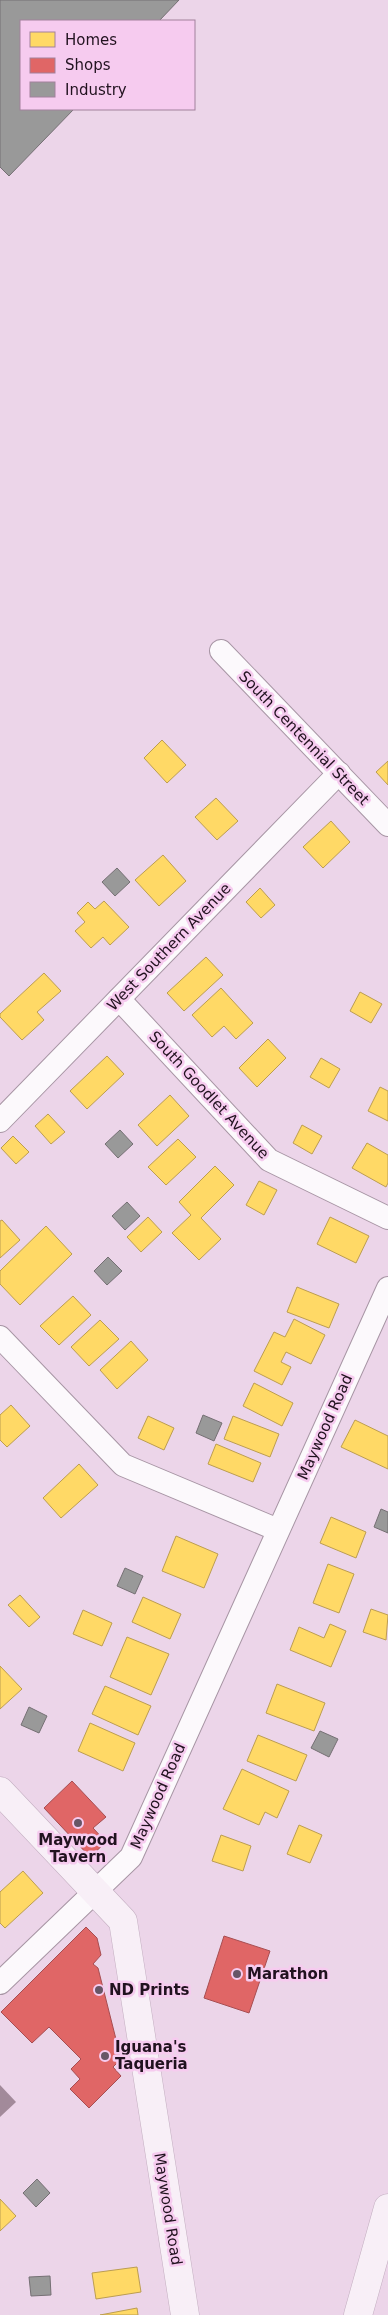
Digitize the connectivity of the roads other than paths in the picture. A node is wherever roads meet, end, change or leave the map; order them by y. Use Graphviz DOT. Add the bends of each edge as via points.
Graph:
graph roads {
  1 [pos="221,651"];
  2 [pos="339,773"];
  3 [pos="388,825"];
  4 [pos="119,999"];
  5 [pos="0,1121"];
  6 [pos="388,1218"];
  7 [pos="388,1288"];
  8 [pos="0,1337"];
  9 [pos="278,1530"];
  10 [pos="0,1791"];
  11 [pos="94,1890"];
  12 [pos="0,1983"];
  13 [pos="388,2208"];
  14 [pos="185,2315"];
  15 [pos="358,2315"];
  1 -- 2 [label="street, South Centennial Street"];
  2 -- 3 [label="street, South Centennial Street"];
  2 -- 4 [label="street, West Southern Avenue"];
  4 -- 5 [label="street, West Southern Avenue"];
  4 -- 6 [label="street, South Goodlet Avenue" via="269,1160"];
  7 -- 9 [label="street, Maywood Road"];
  8 -- 9 [label="street" via="123,1465"];
  9 -- 11 [label="street, Maywood Road" via="131,1857"];
  10 -- 11 [label="main road"];
  11 -- 12 [label="street"];
  11 -- 14 [label="main road, Maywood Road" via="123,1921"];
  13 -- 15 [label="main road"];
}
